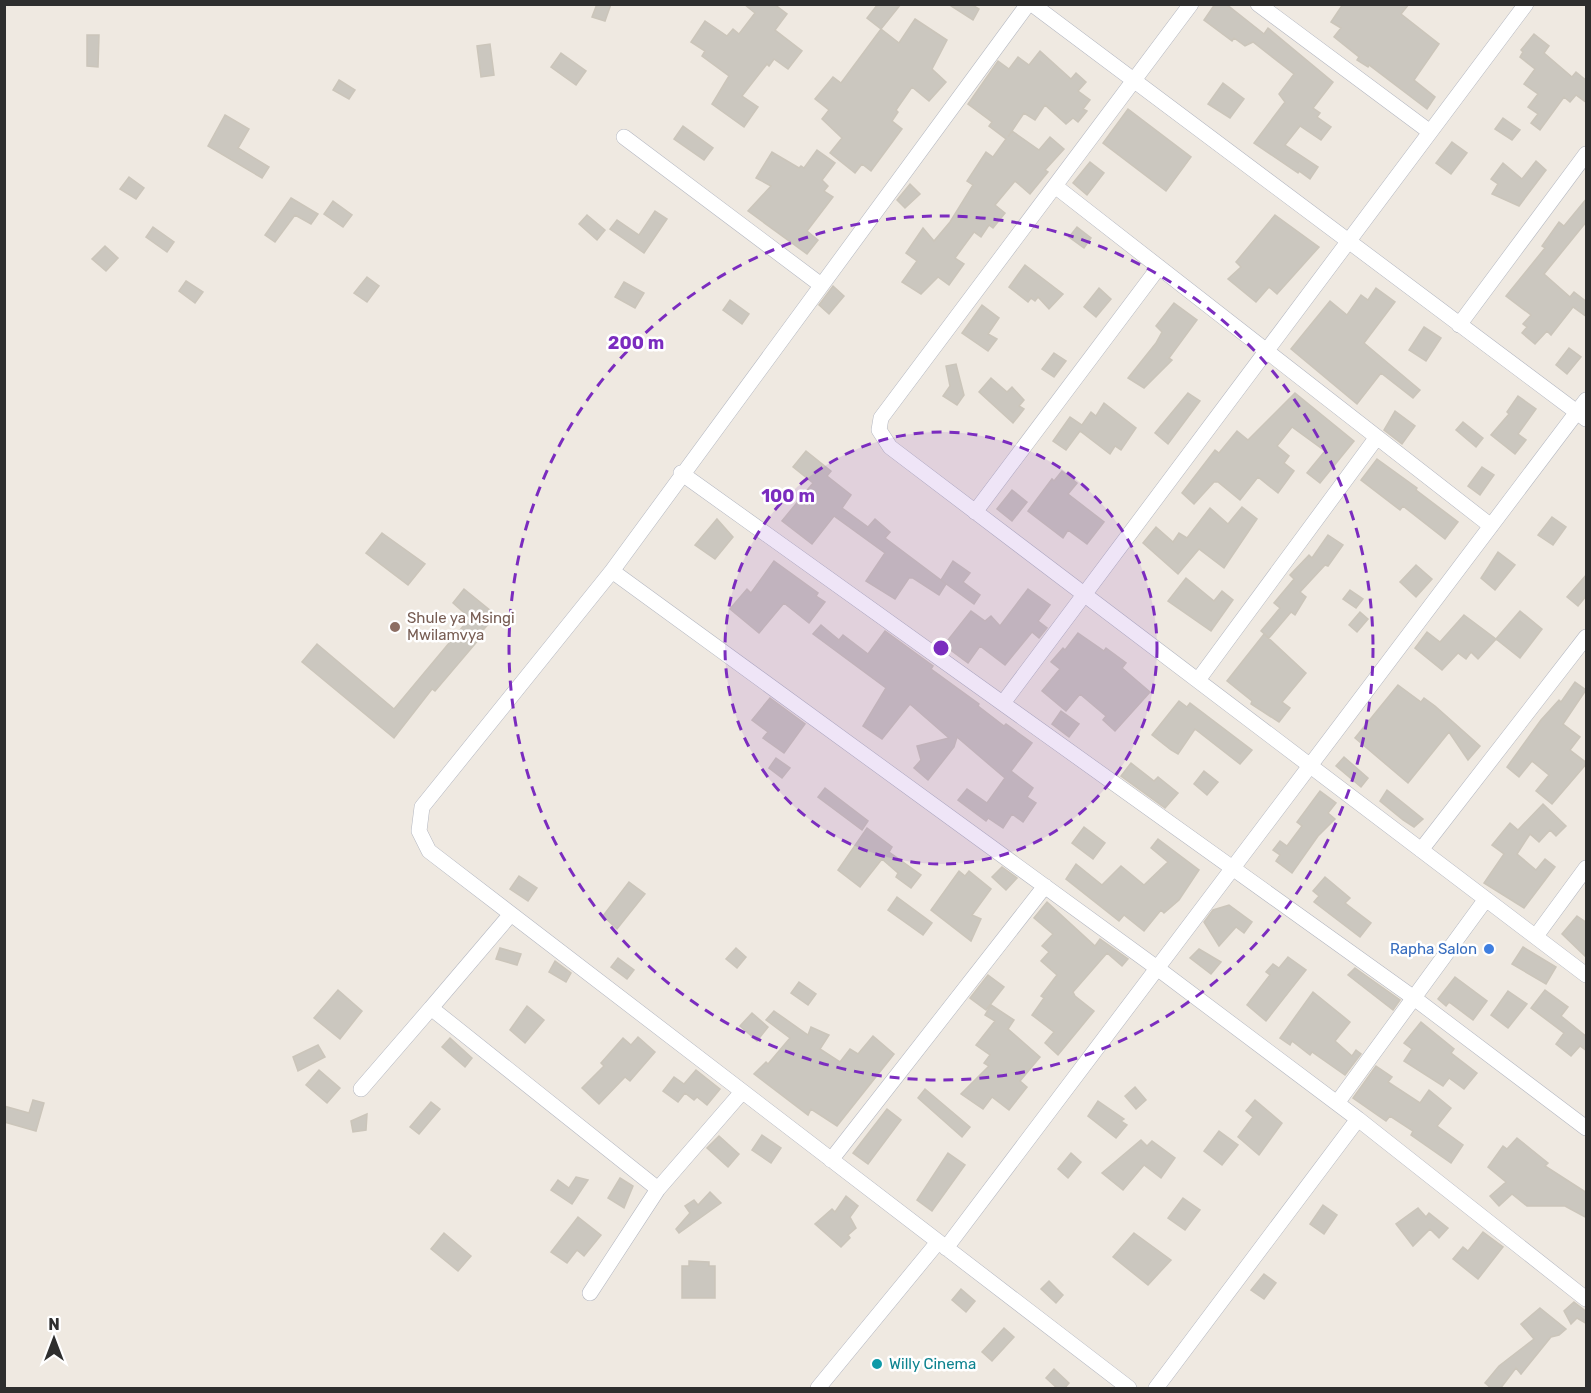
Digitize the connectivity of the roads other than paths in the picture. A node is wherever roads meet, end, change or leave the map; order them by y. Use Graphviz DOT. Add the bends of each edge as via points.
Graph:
graph roads {
  1 [pos="1030,4"];
  2 [pos="1191,4"];
  3 [pos="1258,4"];
  4 [pos="1526,4"];
  5 [pos="1134,81"];
  6 [pos="1430,132"];
  7 [pos="624,137"];
  8 [pos="1587,154"];
  9 [pos="1054,186"];
  10 [pos="1348,242"];
  11 [pos="1159,267"];
  12 [pos="821,285"];
  13 [pos="1459,325"];
  14 [pos="1266,351"];
  15 [pos="1583,410"];
  16 [pos="1377,437"];
  17 [pos="681,473"];
  18 [pos="975,512"];
  19 [pos="1491,526"];
  20 [pos="612,571"];
  21 [pos="1084,595"];
  22 [pos="1587,637"];
  23 [pos="1198,680"];
  24 [pos="1003,703"];
  25 [pos="1310,766"];
  26 [pos="1421,850"];
  27 [pos="1233,868"];
  28 [pos="1587,868"];
  29 [pos="1045,886"];
  30 [pos="1486,899"];
  31 [pos="512,914"];
  32 [pos="1536,936"];
  33 [pos="1157,968"];
  34 [pos="1587,975"];
  35 [pos="1414,998"];
  36 [pos="431,1008"];
  37 [pos="361,1089"];
  38 [pos="742,1092"];
  39 [pos="1337,1103"];
  40 [pos="1358,1119"];
  41 [pos="1587,1128"];
  42 [pos="831,1160"];
  43 [pos="658,1189"];
  44 [pos="942,1245"];
  45 [pos="590,1293"];
  46 [pos="1587,1299"];
  47 [pos="818,1389"];
  48 [pos="1129,1389"];
  49 [pos="1156,1389"];
  1 -- 5 [label="street"];
  1 -- 12 [label="street"];
  2 -- 5 [label="street"];
  3 -- 6 [label="street"];
  4 -- 6 [label="street"];
  5 -- 9 [label="street"];
  5 -- 10 [label="street"];
  6 -- 10 [label="street"];
  7 -- 12 [label="street"];
  8 -- 13 [label="street"];
  9 -- 11 [label="street"];
  9 -- 18 [label="street" via="881,418 879,430 890,447"];
  10 -- 13 [label="street"];
  10 -- 14 [label="street"];
  11 -- 14 [label="street"];
  11 -- 18 [label="street"];
  12 -- 17 [label="street"];
  13 -- 15 [label="street"];
  14 -- 16 [label="street"];
  14 -- 21 [label="street"];
  15 -- 19 [label="street"];
  16 -- 19 [label="street"];
  16 -- 23 [label="street"];
  17 -- 20 [label="street"];
  17 -- 24 [label="street"];
  18 -- 21 [label="street"];
  19 -- 25 [label="street"];
  20 -- 29 [label="street"];
  20 -- 31 [label="street" via="422,807 419,831 429,851"];
  21 -- 23 [label="street"];
  21 -- 24 [label="street"];
  22 -- 26 [label="street"];
  23 -- 25 [label="street"];
  24 -- 27 [label="street"];
  25 -- 26 [label="street"];
  25 -- 27 [label="street"];
  26 -- 30 [label="street"];
  27 -- 33 [label="street"];
  27 -- 35 [label="street"];
  28 -- 32 [label="street"];
  29 -- 33 [label="street"];
  29 -- 42 [label="street"];
  30 -- 32 [label="street"];
  30 -- 35 [label="street"];
  31 -- 36 [label="street"];
  31 -- 38 [label="street"];
  32 -- 34 [label="street"];
  33 -- 39 [label="street"];
  33 -- 44 [label="street"];
  35 -- 39 [label="street"];
  35 -- 41 [label="street"];
  36 -- 37 [label="street"];
  36 -- 43 [label="street"];
  38 -- 42 [label="street"];
  38 -- 43 [label="street"];
  39 -- 40 [label="street"];
  40 -- 46 [label="street"];
  40 -- 49 [label="street"];
  42 -- 44 [label="street"];
  43 -- 45 [label="street"];
  44 -- 47 [label="street"];
  44 -- 48 [label="street"];
}
